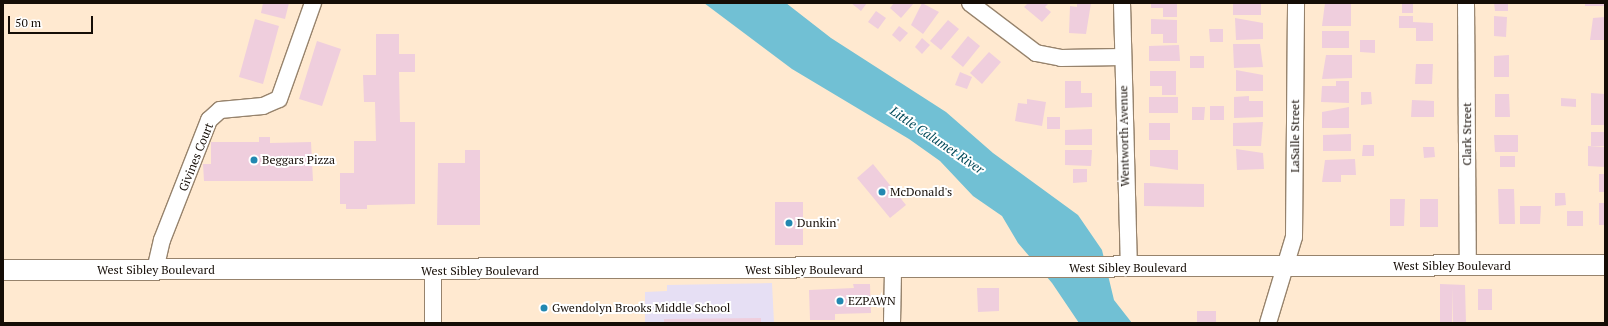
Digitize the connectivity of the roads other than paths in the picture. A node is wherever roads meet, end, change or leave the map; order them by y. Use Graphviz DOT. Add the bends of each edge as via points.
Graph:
graph roads {
  1 [pos="313,3"];
  2 [pos="970,3"];
  3 [pos="1122,3"];
  4 [pos="1296,3"];
  5 [pos="1466,3"];
  6 [pos="1123,57"];
  7 [pos="1605,265"];
  8 [pos="1468,266"];
  9 [pos="1285,267"];
  10 [pos="1125,268"];
  11 [pos="3,270"];
  12 [pos="155,270"];
  13 [pos="893,270"];
  14 [pos="433,271"];
  15 [pos="433,323"];
  16 [pos="892,323"];
  17 [pos="1268,323"];
  1 -- 12 [label="street, Givines Court" via="279,99 263,106 220,110 209,120 162,240"];
  2 -- 6 [label="street" via="1036,53 1061,58"];
  3 -- 6 [label="street, Wentworth Avenue"];
  4 -- 9 [label="street, LaSalle Street" via="1294,237"];
  5 -- 8 [label="street, Clark Street"];
  6 -- 10 [label="street, Wentworth Avenue"];
  7 -- 8 [label="main road, West Sibley Boulevard"];
  8 -- 9 [label="main road, West Sibley Boulevard"];
  9 -- 10 [label="main road, West Sibley Boulevard"];
  9 -- 17 [label="street, LaSalle Street"];
  10 -- 13 [label="main road, West Sibley Boulevard"];
  11 -- 12 [label="main road, West Sibley Boulevard"];
  12 -- 14 [label="main road, West Sibley Boulevard"];
  13 -- 14 [label="main road, West Sibley Boulevard"];
  13 -- 16 [label="street"];
  14 -- 15 [label="street"];
}
